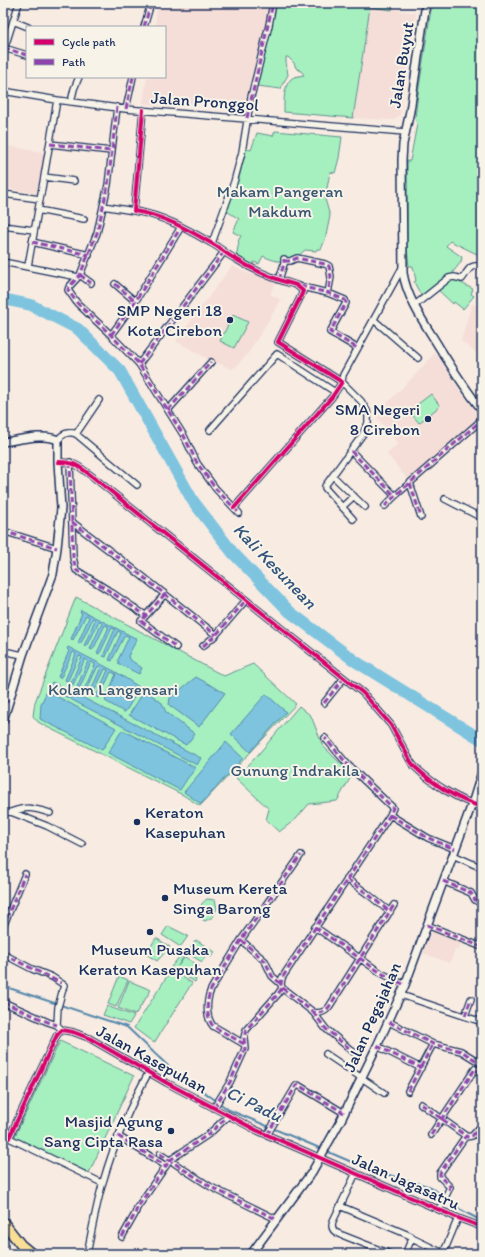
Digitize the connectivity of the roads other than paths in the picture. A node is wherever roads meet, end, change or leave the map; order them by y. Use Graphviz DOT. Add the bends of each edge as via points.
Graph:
graph roads {
  1 [pos="18,3"];
  2 [pos="151,3"];
  3 [pos="273,3"];
  4 [pos="426,3"];
  5 [pos="13,21"];
  6 [pos="26,26"];
  7 [pos="144,26"];
  8 [pos="4,51"];
  9 [pos="26,55"];
  10 [pos="79,78"];
  11 [pos="133,78"];
  12 [pos="3,91"];
  13 [pos="57,100"];
  14 [pos="72,102"];
  15 [pos="117,107"];
  16 [pos="126,109"];
  17 [pos="143,110"];
  18 [pos="247,118"];
  19 [pos="405,132"];
  20 [pos="50,144"];
  21 [pos="111,151"];
  22 [pos="44,177"];
  23 [pos="74,181"];
  24 [pos="3,194"];
  25 [pos="40,199"];
  26 [pos="103,206"];
  27 [pos="38,210"];
  28 [pos="134,211"];
  29 [pos="84,218"];
  30 [pos="3,226"];
  31 [pos="181,227"];
  32 [pos="34,230"];
  33 [pos="32,242"];
  34 [pos="212,243"];
  35 [pos="224,252"];
  36 [pos="89,254"];
  37 [pos="3,262"];
  38 [pos="28,266"];
  39 [pos="482,266"];
  40 [pos="402,268"];
  41 [pos="79,276"];
  42 [pos="279,280"];
  43 [pos="91,282"];
  44 [pos="115,284"];
  45 [pos="296,286"];
  46 [pos="328,293"];
  47 [pos="135,301"];
  48 [pos="415,305"];
  49 [pos="374,320"];
  50 [pos="112,335"];
  51 [pos="358,348"];
  52 [pos="418,358"];
  53 [pos="211,362"];
  54 [pos="139,364"];
  55 [pos="342,382"];
  56 [pos="335,392"];
  57 [pos="99,400"];
  58 [pos="168,410"];
  59 [pos="482,410"];
  60 [pos="482,418"];
  61 [pos="210,430"];
  62 [pos="76,434"];
  63 [pos="58,440"];
  64 [pos="3,442"];
  65 [pos="351,451"];
  66 [pos="58,462"];
  67 [pos="70,462"];
  68 [pos="333,476"];
  69 [pos="410,483"];
  70 [pos="137,485"];
  71 [pos="354,496"];
  72 [pos="395,496"];
  73 [pos="445,499"];
  74 [pos="385,506"];
  75 [pos="342,507"];
  76 [pos="365,507"];
  77 [pos="234,508"];
  78 [pos="239,513"];
  79 [pos="421,517"];
  80 [pos="482,518"];
  81 [pos="353,519"];
  82 [pos="72,522"];
  83 [pos="3,531"];
  84 [pos="57,548"];
  85 [pos="165,594"];
  86 [pos="246,600"];
  87 [pos="145,615"];
  88 [pos="216,634"];
  89 [pos="203,646"];
  90 [pos="176,647"];
  91 [pos="3,651"];
  92 [pos="23,655"];
  93 [pos="344,678"];
  94 [pos="6,701"];
  95 [pos="324,703"];
  96 [pos="3,721"];
  97 [pos="325,738"];
  98 [pos="482,772"];
  99 [pos="472,804"];
  100 [pos="482,807"];
  101 [pos="11,812"];
  102 [pos="3,813"];
  103 [pos="50,813"];
  104 [pos="390,815"];
  105 [pos="82,844"];
  106 [pos="454,852"];
  107 [pos="301,855"];
  108 [pos="482,868"];
  109 [pos="25,874"];
  110 [pos="347,879"];
  111 [pos="443,881"];
  112 [pos="482,904"];
  113 [pos="394,906"];
  114 [pos="390,912"];
  115 [pos="427,925"];
  116 [pos="315,926"];
  117 [pos="3,927"];
  118 [pos="241,940"];
  119 [pos="482,948"];
  120 [pos="3,954"];
  121 [pos="359,959"];
  122 [pos="406,985"];
  123 [pos="281,986"];
  124 [pos="401,995"];
  125 [pos="471,999"];
  126 [pos="3,1002"];
  127 [pos="313,1012"];
  128 [pos="465,1016"];
  129 [pos="389,1022"];
  130 [pos="482,1022"];
  131 [pos="57,1024"];
  132 [pos="62,1030"];
  133 [pos="244,1044"];
  134 [pos="433,1044"];
  135 [pos="377,1046"];
  136 [pos="326,1054"];
  137 [pos="356,1054"];
  138 [pos="480,1059"];
  139 [pos="420,1068"];
  140 [pos="475,1068"];
  141 [pos="149,1072"];
  142 [pos="482,1074"];
  143 [pos="362,1077"];
  144 [pos="408,1091"];
  145 [pos="384,1093"];
  146 [pos="421,1104"];
  147 [pos="215,1106"];
  148 [pos="344,1113"];
  149 [pos="228,1116"];
  150 [pos="442,1119"];
  151 [pos="480,1126"];
  152 [pos="269,1131"];
  153 [pos="432,1135"];
  154 [pos="118,1136"];
  155 [pos="466,1136"];
  156 [pos="6,1137"];
  157 [pos="323,1153"];
  158 [pos="160,1154"];
  159 [pos="170,1160"];
  160 [pos="166,1166"];
  161 [pos="356,1174"];
  162 [pos="102,1183"];
  163 [pos="340,1206"];
  164 [pos="440,1207"];
  165 [pos="458,1218"];
  166 [pos="276,1219"];
  167 [pos="3,1222"];
  168 [pos="482,1227"];
  169 [pos="122,1237"];
  170 [pos="412,1238"];
  171 [pos="32,1254"];
  172 [pos="87,1254"];
  173 [pos="251,1254"];
  174 [pos="390,1254"];
  175 [pos="406,1254"];
  176 [pos="443,1254"];
  1 -- 5 [label="street"];
  2 -- 7 [label="street"];
  3 -- 18 [label="street"];
  4 -- 19 [label="street, Jalan Buyut"];
  5 -- 6 [label="street"];
  5 -- 8 [label="street"];
  8 -- 9 [label="street"];
  10 -- 14 [label="street"];
  11 -- 16 [label="street"];
  12 -- 13 [label="street, Jalan Pronggol"];
  13 -- 14 [label="street, Jalan Pronggol"];
  13 -- 20 [label="street"];
  14 -- 15 [label="street, Jalan Pronggol"];
  15 -- 16 [label="street, Jalan Pronggol"];
  15 -- 21 [label="street"];
  16 -- 17 [label="street, Jalan Pronggol"];
  17 -- 18 [label="street, Jalan Pronggol"];
  17 -- 28 [label="street"];
  18 -- 19 [label="street, Jalan Pronggol"];
  18 -- 34 [label="street" via="234,182"];
  19 -- 40 [label="street, Jalan Buyut" via="402,160"];
  20 -- 21 [label="street"];
  20 -- 22 [label="street"];
  21 -- 26 [label="street"];
  22 -- 23 [label="street"];
  22 -- 25 [label="street"];
  24 -- 25 [label="street"];
  25 -- 27 [label="street"];
  26 -- 28 [label="street"];
  26 -- 36 [label="street"];
  27 -- 29 [label="street"];
  27 -- 32 [label="street"];
  28 -- 31 [label="street" via="170,221"];
  30 -- 32 [label="street"];
  31 -- 34 [label="street"];
  31 -- 47 [label="street"];
  32 -- 33 [label="street"];
  33 -- 36 [label="street"];
  33 -- 38 [label="street"];
  34 -- 35 [label="street"];
  35 -- 42 [label="street"];
  35 -- 54 [label="street"];
  36 -- 41 [label="street"];
  37 -- 38 [label="street"];
  38 -- 41 [label="street"];
  39 -- 48 [label="street" via="470,268 462,279 449,278"];
  40 -- 48 [label="street, Jalan Buyut" via="405,284"];
  40 -- 49 [label="street"];
  41 -- 43 [label="street"];
  41 -- 50 [label="street" via="69,287 70,294"];
  42 -- 45 [label="street"];
  42 -- 46 [label="street" via="284,260 297,258 325,264 331,277"];
  44 -- 47 [label="street"];
  45 -- 46 [label="street"];
  45 -- 55 [label="street" via="303,291 278,342"];
  46 -- 51 [label="street" via="346,302 330,332"];
  47 -- 50 [label="street"];
  48 -- 59 [label="street, Jalan Buyut" via="456,374"];
  49 -- 51 [label="street"];
  49 -- 52 [label="street"];
  50 -- 54 [label="street"];
  51 -- 55 [label="street"];
  53 -- 58 [label="street"];
  54 -- 58 [label="street"];
  55 -- 56 [label="street"];
  55 -- 65 [label="street" via="361,401 368,416 363,434"];
  56 -- 61 [label="street" via="277,354"];
  56 -- 77 [label="street"];
  57 -- 62 [label="street"];
  58 -- 77 [label="street" via="197,463"];
  60 -- 69 [label="street"];
  62 -- 63 [label="street" via="65,434"];
  62 -- 70 [label="street"];
  63 -- 64 [label="street" via="44,436"];
  63 -- 66 [label="street"];
  65 -- 68 [label="street"];
  65 -- 72 [label="street"];
  66 -- 67 [label="street"];
  66 -- 84 [label="street" via="61,508"];
  67 -- 82 [label="street"];
  67 -- 86 [label="street" via="93,477"];
  68 -- 71 [label="street"];
  68 -- 75 [label="street" via="325,488"];
  69 -- 72 [label="street"];
  69 -- 79 [label="street"];
  71 -- 75 [label="street"];
  71 -- 76 [label="street"];
  72 -- 74 [label="street"];
  73 -- 80 [label="street"];
  75 -- 81 [label="street"];
  77 -- 78 [label="street"];
  82 -- 85 [label="street"];
  82 -- 87 [label="street" via="76,570"];
  83 -- 84 [label="street"];
  84 -- 92 [label="street" via="51,582"];
  85 -- 87 [label="street"];
  85 -- 88 [label="street"];
  86 -- 88 [label="street"];
  86 -- 93 [label="street"];
  87 -- 90 [label="street" via="142,622"];
  88 -- 89 [label="street"];
  91 -- 92 [label="street"];
  92 -- 94 [label="street"];
  93 -- 95 [label="street"];
  93 -- 99 [label="street" via="364,693 384,715 415,767 446,790"];
  94 -- 96 [label="street"];
  97 -- 104 [label="street" via="349,766 393,808"];
  98 -- 99 [label="street, Jalan Pegajahan"];
  99 -- 100 [label="street"];
  99 -- 106 [label="street, Jalan Pegajahan"];
  101 -- 102 [label="street"];
  101 -- 103 [label="street" via="25,807"];
  101 -- 105 [label="street" via="47,826"];
  104 -- 106 [label="street"];
  104 -- 110 [label="street"];
  106 -- 108 [label="street"];
  106 -- 111 [label="street, Jalan Pegajahan"];
  107 -- 118 [label="street"];
  109 -- 117 [label="street"];
  110 -- 114 [label="street"];
  110 -- 116 [label="street"];
  111 -- 112 [label="street" via="471,893 475,900"];
  111 -- 115 [label="street, Jalan Pegajahan"];
  113 -- 114 [label="street"];
  114 -- 121 [label="street"];
  115 -- 119 [label="street"];
  115 -- 122 [label="street, Jalan Pegajahan"];
  116 -- 121 [label="street"];
  116 -- 123 [label="street" via="282,978"];
  118 -- 123 [label="street" via="265,961 272,976"];
  118 -- 133 [label="street" via="211,989 208,1011 213,1026"];
  120 -- 131 [label="street" via="64,985"];
  121 -- 122 [label="street"];
  121 -- 127 [label="street" via="329,1007 319,1013"];
  122 -- 124 [label="street, Jalan Pegajahan"];
  123 -- 127 [label="street"];
  123 -- 133 [label="street" via="278,994 246,1030"];
  124 -- 128 [label="street"];
  124 -- 129 [label="street, Jalan Pegajahan"];
  125 -- 128 [label="street"];
  126 -- 131 [label="street"];
  127 -- 137 [label="street" via="326,1028"];
  128 -- 130 [label="street"];
  129 -- 134 [label="street"];
  129 -- 135 [label="street, Jalan Pegajahan"];
  131 -- 132 [label="street"];
  132 -- 141 [label="street, Jalan Kasepuhan" via="89,1038"];
  132 -- 156 [label="street" via="57,1035"];
  133 -- 147 [label="street" via="245,1048 225,1091"];
  134 -- 138 [label="street"];
  134 -- 139 [label="street"];
  135 -- 139 [label="street"];
  135 -- 143 [label="street, Jalan Pegajahan"];
  136 -- 143 [label="street"];
  138 -- 140 [label="street"];
  139 -- 144 [label="street"];
  140 -- 142 [label="street"];
  140 -- 150 [label="street"];
  141 -- 147 [label="street, Jalan Kasepuhan"];
  141 -- 154 [label="street, Jalan Kasepuhan"];
  143 -- 145 [label="street"];
  143 -- 148 [label="street, Jalan Pegajahan"];
  146 -- 150 [label="street"];
  147 -- 149 [label="street, Jalan Kasepuhan"];
  148 -- 152 [label="street" via="298,1085"];
  148 -- 157 [label="street, Jalan Pegajahan"];
  149 -- 152 [label="street, Jalan Kasepuhan"];
  149 -- 159 [label="street" via="209,1134"];
  150 -- 153 [label="street"];
  150 -- 155 [label="street"];
  151 -- 155 [label="street" via="472,1136"];
  152 -- 157 [label="street, Jalan Kasepuhan"];
  154 -- 160 [label="street"];
  154 -- 162 [label="street, Jalan Kasepuhan"];
  155 -- 164 [label="street" via="440,1173 449,1185"];
  156 -- 162 [label="street"];
  157 -- 161 [label="street, Jalan Jagasatru"];
  157 -- 166 [label="street, Jalan Pegajahan" via="312,1172"];
  158 -- 159 [label="street"];
  159 -- 160 [label="street"];
  159 -- 166 [label="street" via="211,1187"];
  160 -- 169 [label="street" via="137,1208"];
  161 -- 163 [label="street"];
  161 -- 164 [label="street, Jalan Jagasatru"];
  162 -- 172 [label="street, Jalan Kasepuhan"];
  163 -- 170 [label="street"];
  163 -- 174 [label="street" via="332,1221 334,1231"];
  164 -- 165 [label="street, Jalan Jagasatru"];
  165 -- 168 [label="street, Jalan Jagasatru"];
  165 -- 176 [label="street"];
  166 -- 173 [label="street, Jalan Pegajahan"];
  167 -- 171 [label="main road"];
  170 -- 175 [label="street"];
  170 -- 176 [label="street"];
}
